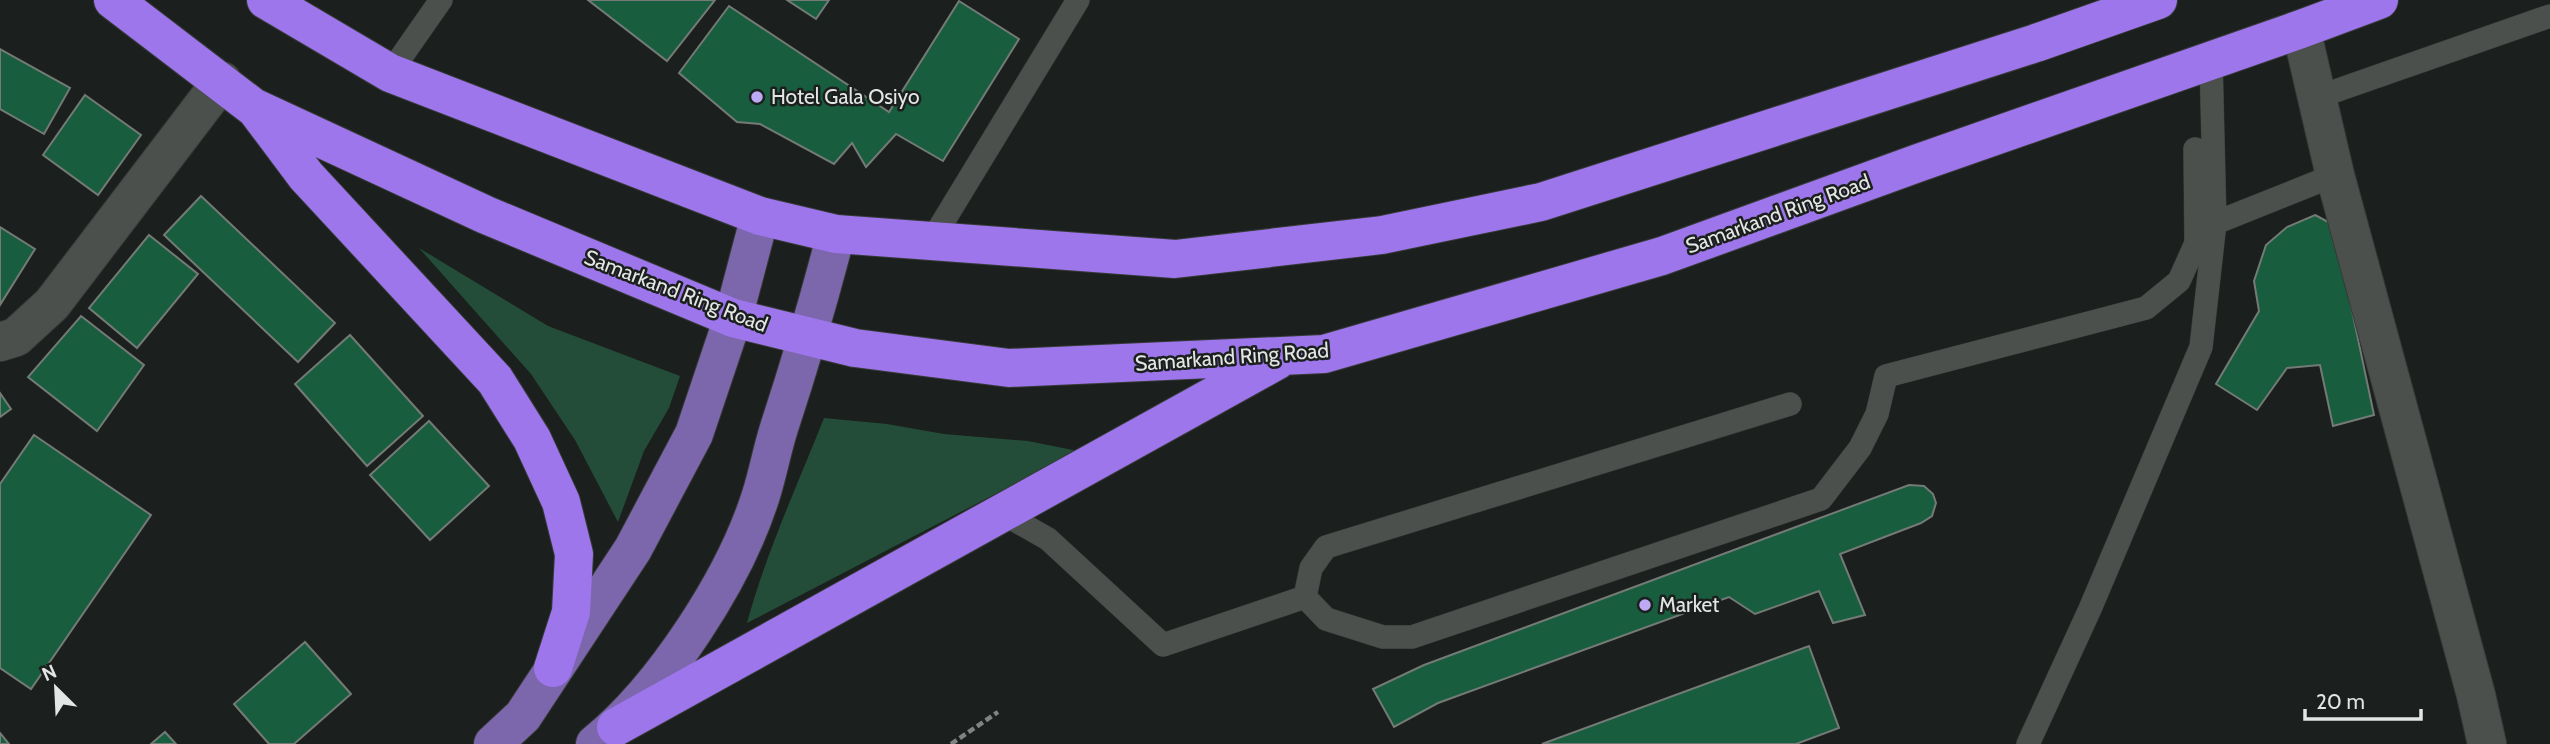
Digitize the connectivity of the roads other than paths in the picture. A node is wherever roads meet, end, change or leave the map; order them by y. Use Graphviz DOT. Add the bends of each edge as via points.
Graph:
graph roads {
  1 [pos="113,0"];
  2 [pos="266,0"];
  3 [pos="441,0"];
  4 [pos="1078,0"];
  5 [pos="2158,0"];
  6 [pos="2379,0"];
  7 [pos="2550,16"];
  8 [pos="2301,29"];
  9 [pos="2211,59"];
  10 [pos="390,73"];
  11 [pos="222,81"];
  12 [pos="2318,97"];
  13 [pos="253,107"];
  14 [pos="2194,149"];
  15 [pos="2335,175"];
  16 [pos="760,216"];
  17 [pos="2215,223"];
  18 [pos="836,234"];
  19 [pos="932,240"];
  20 [pos="733,318"];
  21 [pos="809,338"];
  22 [pos="0,342"];
  23 [pos="1284,357"];
  24 [pos="1790,404"];
  25 [pos="1004,514"];
  26 [pos="1306,597"];
  27 [pos="553,668"];
  28 [pos="606,736"];
  29 [pos="493,744"];
  30 [pos="2028,744"];
  31 [pos="2487,744"];
  1 -- 11 [label="highway, Samarkand Ring Road"];
  2 -- 10 [label="highway"];
  3 -- 10 [label="lane"];
  4 -- 19 [label="lane"];
  5 -- 19 [label="highway" via="1541,202 1382,234 1175,260"];
  6 -- 8 [label="highway, Samarkand Ring Road"];
  7 -- 12 [label="lane"];
  8 -- 9 [label="highway, Samarkand Ring Road"];
  8 -- 12 [label="street"];
  9 -- 17 [label="lane"];
  9 -- 23 [label="highway, Samarkand Ring Road" via="1662,256 1324,354"];
  10 -- 16 [label="highway"];
  11 -- 13 [label="highway, Samarkand Ring Road"];
  11 -- 22 [label="street" via="52,304 16,337"];
  12 -- 15 [label="street"];
  13 -- 20 [label="highway, Samarkand Ring Road" via="486,215"];
  13 -- 27 [label="highway" via="306,176 495,380 532,439 561,502 574,554 571,612"];
  14 -- 26 [label="lane" via="2196,243 2179,281 2146,308 1886,376 1877,414 1860,449 1821,499 1412,637 1383,637 1326,619"];
  15 -- 17 [label="lane"];
  15 -- 31 [label="street"];
  16 -- 18 [label="highway"];
  16 -- 20 [label="main road"];
  17 -- 30 [label="lane" via="2201,346"];
  18 -- 19 [label="highway"];
  18 -- 21 [label="main road"];
  20 -- 21 [label="highway, Samarkand Ring Road"];
  20 -- 27 [label="main road" via="694,434 633,550"];
  21 -- 23 [label="highway, Samarkand Ring Road" via="1009,369"];
  21 -- 28 [label="main road" via="761,496 741,545 702,618 671,662"];
  23 -- 25 [label="highway"];
  24 -- 26 [label="lane" via="1326,547 1311,568"];
  25 -- 26 [label="lane" via="1048,538 1163,645"];
  25 -- 28 [label="highway"];
  27 -- 29 [label="main road" via="523,716"];
}
